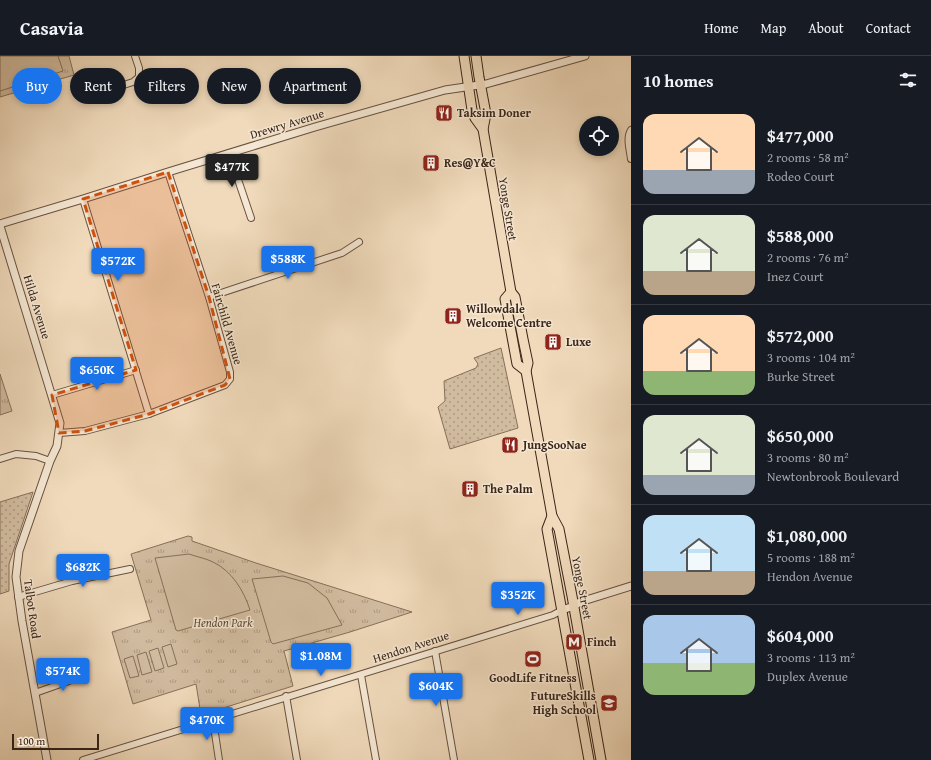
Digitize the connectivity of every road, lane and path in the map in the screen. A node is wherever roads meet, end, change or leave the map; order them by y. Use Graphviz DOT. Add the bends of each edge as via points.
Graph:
graph roads {
  1 [pos="135,56"];
  2 [pos="464,56"];
  3 [pos="476,56"];
  4 [pos="586,56"];
  5 [pos="126,84"];
  6 [pos="480,85"];
  7 [pos="468,87"];
  8 [pos="483,129"];
  9 [pos="631,130"];
  10 [pos="229,153"];
  11 [pos="631,159"];
  12 [pos="168,172"];
  13 [pos="83,199"];
  14 [pos="251,218"];
  15 [pos="0,225"];
  16 [pos="359,242"];
  17 [pos="209,297"];
  18 [pos="136,370"];
  19 [pos="52,395"];
  20 [pos="149,414"];
  21 [pos="59,433"];
  22 [pos="0,459"];
  23 [pos="50,462"];
  24 [pos="552,516"];
  25 [pos="130,569"];
  26 [pos="631,586"];
  27 [pos="18,597"];
  28 [pos="574,606"];
  29 [pos="562,610"];
  30 [pos="435,651"];
  31 [pos="83,674"];
  32 [pos="361,675"];
  33 [pos="35,693"];
  34 [pos="286,696"];
  35 [pos="213,720"];
  36 [pos="47,760"];
  37 [pos="83,760"];
  38 [pos="220,760"];
  39 [pos="297,760"];
  40 [pos="376,760"];
  41 [pos="454,760"];
  42 [pos="589,760"];
  43 [pos="601,760"];
  1 -- 5 [label="street" via="139,77"];
  2 -- 7 [label="main road, Yonge Street"];
  3 -- 6 [label="main road, Yonge Street"];
  4 -- 6 [label="street, Drewry Avenue"];
  6 -- 7 [label="street, Drewry Avenue"];
  6 -- 8 [label="main road, Yonge Street" via="486,114"];
  7 -- 8 [label="main road, Yonge Street" via="475,118"];
  7 -- 10 [label="street, Drewry Avenue" via="445,90"];
  8 -- 24 [label="main road, Yonge Street" via="511,292 505,299 509,324 517,364 526,371"];
  9 -- 11 [label="street" via="628,140"];
  10 -- 12 [label="street, Drewry Avenue"];
  10 -- 14 [label="street"];
  12 -- 13 [label="street, Drewry Avenue"];
  12 -- 17 [label="street, Fairchild Avenue"];
  13 -- 15 [label="street, Drewry Avenue"];
  13 -- 18 [label="street"];
  15 -- 19 [label="street, Hilda Avenue"];
  16 -- 17 [label="street" via="342,253"];
  17 -- 20 [label="street, Fairchild Avenue" via="230,379 225,385"];
  18 -- 19 [label="street"];
  18 -- 20 [label="street"];
  19 -- 21 [label="street, Talbot Road" via="60,423"];
  20 -- 21 [label="street, Fairchild Avenue" via="85,431"];
  21 -- 23 [label="street, Talbot Road"];
  22 -- 23 [label="street" via="16,454 36,456"];
  23 -- 27 [label="street, Talbot Road" via="19,551 16,577"];
  24 -- 28 [label="main road, Yonge Street" via="559,529"];
  24 -- 29 [label="main road, Yonge Street" via="548,529"];
  25 -- 27 [label="street" via="72,581"];
  26 -- 28 [label="street"];
  27 -- 33 [label="street, Talbot Road"];
  28 -- 29 [label="street"];
  28 -- 43 [label="main road, Yonge Street"];
  29 -- 30 [label="street, Hendon Avenue"];
  29 -- 42 [label="main road, Yonge Street"];
  30 -- 32 [label="street, Hendon Avenue"];
  30 -- 41 [label="street"];
  31 -- 33 [label="street"];
  32 -- 34 [label="street, Hendon Avenue"];
  32 -- 40 [label="street"];
  33 -- 36 [label="street, Talbot Road"];
  34 -- 35 [label="street, Hendon Avenue"];
  34 -- 39 [label="street"];
  35 -- 37 [label="street, Hendon Avenue"];
  35 -- 38 [label="street"];
}
